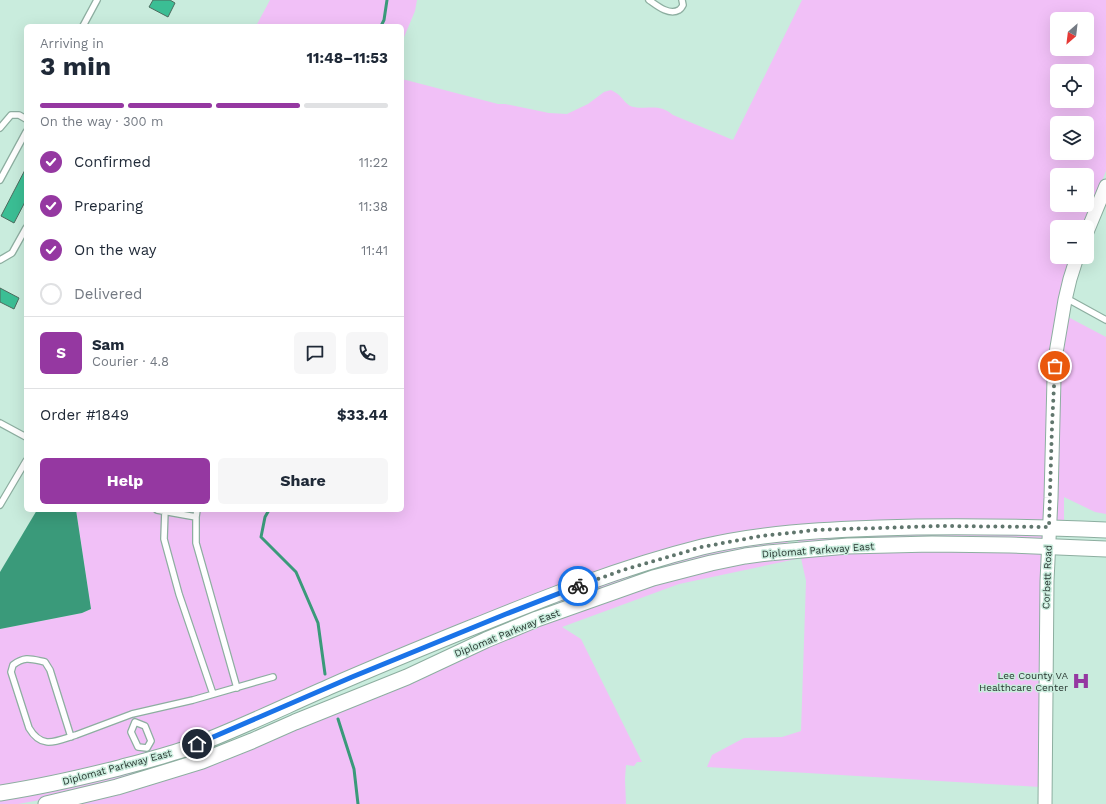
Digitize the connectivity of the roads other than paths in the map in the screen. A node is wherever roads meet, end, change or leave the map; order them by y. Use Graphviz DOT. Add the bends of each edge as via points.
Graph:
graph roads {
  1 [pos="97,0"];
  2 [pos="648,0"];
  3 [pos="682,0"];
  4 [pos="84,24"];
  5 [pos="24,118"];
  6 [pos="0,128"];
  7 [pos="24,136"];
  8 [pos="0,180"];
  9 [pos="1106,186"];
  10 [pos="1092,220"];
  11 [pos="24,232"];
  12 [pos="0,260"];
  13 [pos="1075,264"];
  14 [pos="1066,298"];
  15 [pos="1106,320"];
  16 [pos="0,423"];
  17 [pos="24,436"];
  18 [pos="24,464"];
  19 [pos="0,505"];
  20 [pos="165,512"];
  21 [pos="170,512"];
  22 [pos="197,512"];
  23 [pos="196,517"];
  24 [pos="1049,527"];
  25 [pos="1106,530"];
  26 [pos="792,533"];
  27 [pos="1048,547"];
  28 [pos="1106,549"];
  29 [pos="793,550"];
  30 [pos="540,600"];
  31 [pos="546,616"];
  32 [pos="274,677"];
  33 [pos="237,688"];
  34 [pos="213,694"];
  35 [pos="132,714"];
  36 [pos="135,722"];
  37 [pos="71,737"];
  38 [pos="149,754"];
  39 [pos="156,776"];
  40 [pos="0,794"];
  41 [pos="46,804"];
  42 [pos="1045,804"];
  1 -- 4 [label="lane"];
  2 -- 3 [label="lane" via="673,12 683,5"];
  5 -- 6 [label="lane" via="11,115"];
  7 -- 8 [label="lane"];
  9 -- 10 [label="street"];
  11 -- 12 [label="lane" via="12,253"];
  13 -- 14 [label="street, Corbett Road"];
  14 -- 15 [label="lane"];
  14 -- 24 [label="street, Corbett Road" via="1054,379"];
  16 -- 17 [label="lane"];
  18 -- 19 [label="lane"];
  20 -- 34 [label="lane" via="164,539 179,594"];
  21 -- 23 [label="lane"];
  22 -- 23 [label="lane"];
  23 -- 33 [label="lane" via="196,543"];
  24 -- 25 [label="main road, Diplomat Parkway East"];
  24 -- 26 [label="main road, Diplomat Parkway East" via="939,526"];
  24 -- 27 [label="street, Corbett Road"];
  26 -- 29 [label="main road"];
  26 -- 30 [label="main road, Diplomat Parkway East" via="702,547 626,569"];
  27 -- 28 [label="main road, Diplomat Parkway East"];
  27 -- 29 [label="main road, Diplomat Parkway East" via="932,544"];
  27 -- 42 [label="street, Corbett Road"];
  29 -- 31 [label="main road, Diplomat Parkway East" via="745,556 694,567 653,578"];
  30 -- 31 [label="main road"];
  30 -- 38 [label="main road, Diplomat Parkway East" via="352,677 211,739 184,749"];
  31 -- 39 [label="main road, Diplomat Parkway East" via="202,762"];
  32 -- 33 [label="lane"];
  33 -- 34 [label="lane"];
  34 -- 35 [label="lane"];
  35 -- 36 [label="lane"];
  35 -- 37 [label="lane"];
  36 -- 38 [label="lane" via="145,726 151,741"];
  36 -- 38 [label="lane" via="131,732 138,747"];
  37 -- 37 [label="lane" via="49,743 34,736 11,672 13,665 20,659 45,662 50,670"];
  38 -- 39 [label="main road"];
  38 -- 40 [label="main road, Diplomat Parkway East" via="60,782"];
  39 -- 41 [label="main road, Diplomat Parkway East"];
}
